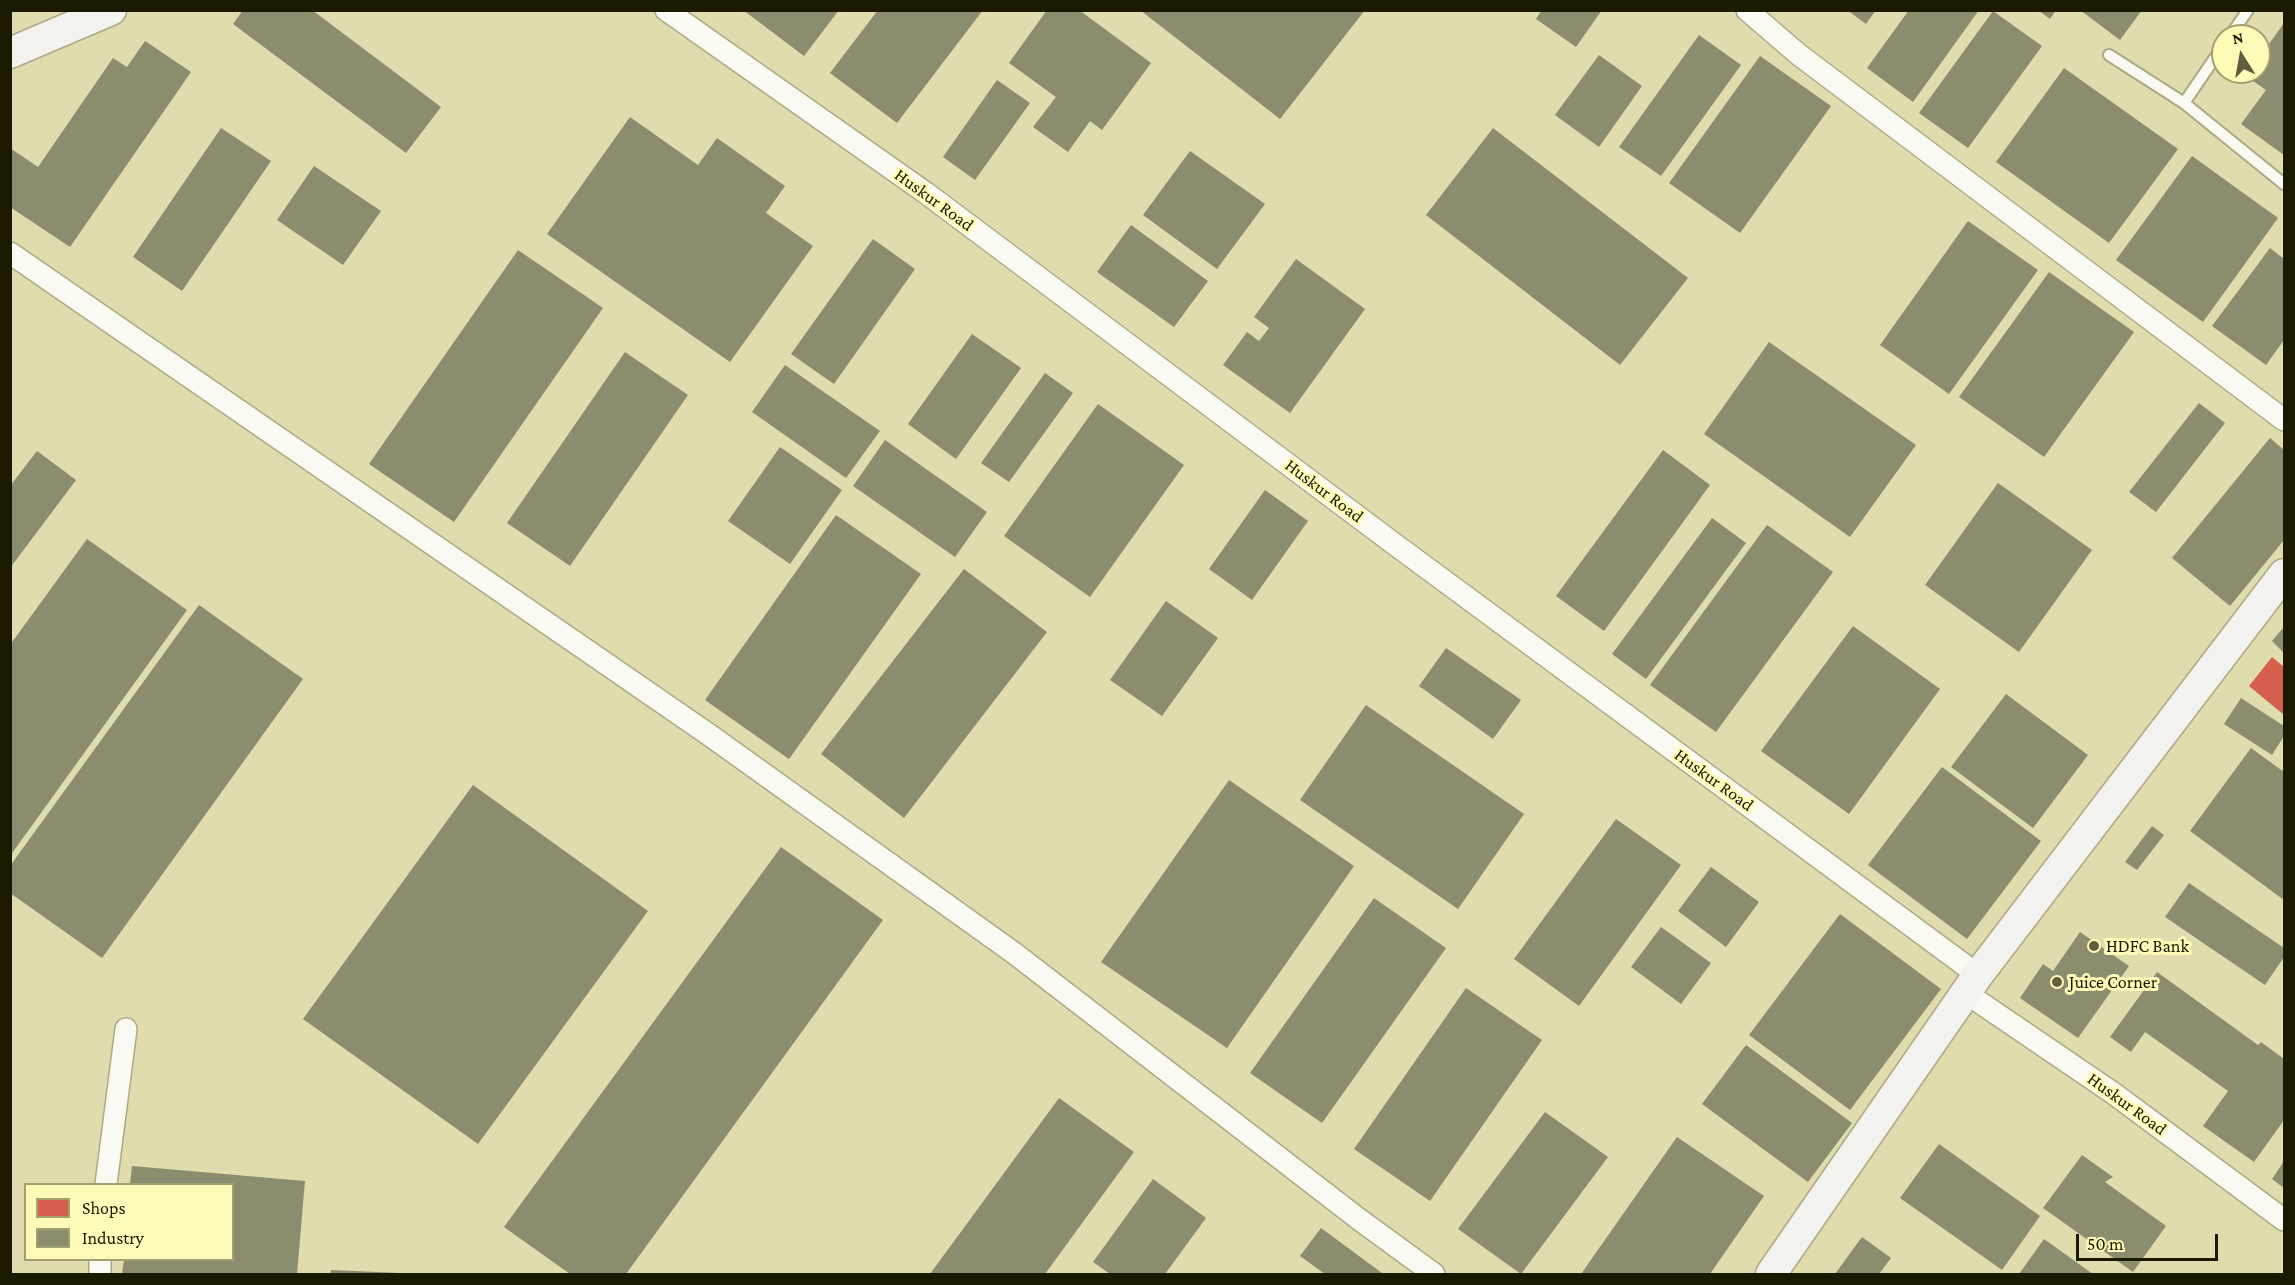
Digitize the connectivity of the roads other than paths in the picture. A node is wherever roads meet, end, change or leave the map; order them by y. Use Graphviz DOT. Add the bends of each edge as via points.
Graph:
graph roads {
  1 [pos="111,10"];
  2 [pos="666,10"];
  3 [pos="1747,10"];
  4 [pos="2248,10"];
  5 [pos="2238,24"];
  6 [pos="10,53"];
  7 [pos="2109,55"];
  8 [pos="2211,63"];
  9 [pos="2184,102"];
  10 [pos="2284,184"];
  11 [pos="10,254"];
  12 [pos="2284,420"];
  13 [pos="2284,574"];
  14 [pos="1972,984"];
  15 [pos="126,1029"];
  16 [pos="106,1183"];
  17 [pos="2284,1220"];
  18 [pos="1434,1275"];
  19 [pos="1771,1275"];
  1 -- 6 [label="street"];
  2 -- 14 [label="street, Huskur Road" via="936,200"];
  3 -- 12 [label="street" via="1798,54"];
  4 -- 5 [label="lane"];
  7 -- 9 [label="lane"];
  8 -- 9 [label="lane"];
  9 -- 10 [label="lane"];
  11 -- 18 [label="street" via="698,727 995,939"];
  13 -- 14 [label="street"];
  14 -- 17 [label="street, Huskur Road"];
  14 -- 19 [label="street"];
  15 -- 16 [label="street"];
}
